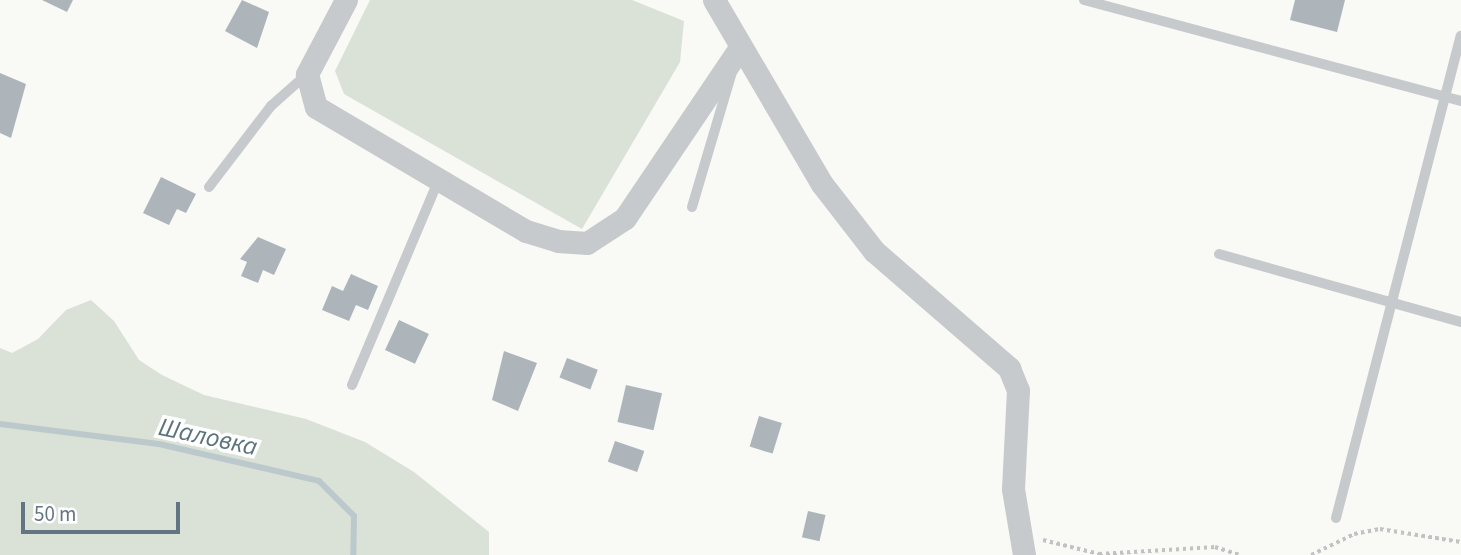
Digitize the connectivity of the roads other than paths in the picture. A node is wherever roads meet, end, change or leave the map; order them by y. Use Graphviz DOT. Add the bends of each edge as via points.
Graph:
graph roads {
  1 [pos="345,0"];
  2 [pos="714,0"];
  3 [pos="1084,0"];
  4 [pos="1461,36"];
  5 [pos="739,49"];
  6 [pos="307,74"];
  7 [pos="1446,97"];
  8 [pos="1461,101"];
  9 [pos="438,181"];
  10 [pos="209,187"];
  11 [pos="692,207"];
  12 [pos="1219,254"];
  13 [pos="1394,304"];
  14 [pos="1461,322"];
  15 [pos="352,385"];
  16 [pos="1336,518"];
  17 [pos="1030,546"];
  1 -- 6 [label="street"];
  2 -- 5 [label="street"];
  3 -- 7 [label="lane"];
  4 -- 7 [label="lane"];
  5 -- 9 [label="street" via="625,218 587,243 526,231"];
  5 -- 11 [label="lane"];
  5 -- 17 [label="street" via="822,184 874,251 1009,368 1018,390 1013,489"];
  6 -- 9 [label="street" via="316,107 332,121"];
  6 -- 10 [label="lane" via="271,106"];
  7 -- 8 [label="lane"];
  7 -- 13 [label="lane"];
  9 -- 15 [label="lane"];
  12 -- 13 [label="lane"];
  13 -- 14 [label="lane"];
  13 -- 16 [label="lane"];
}
